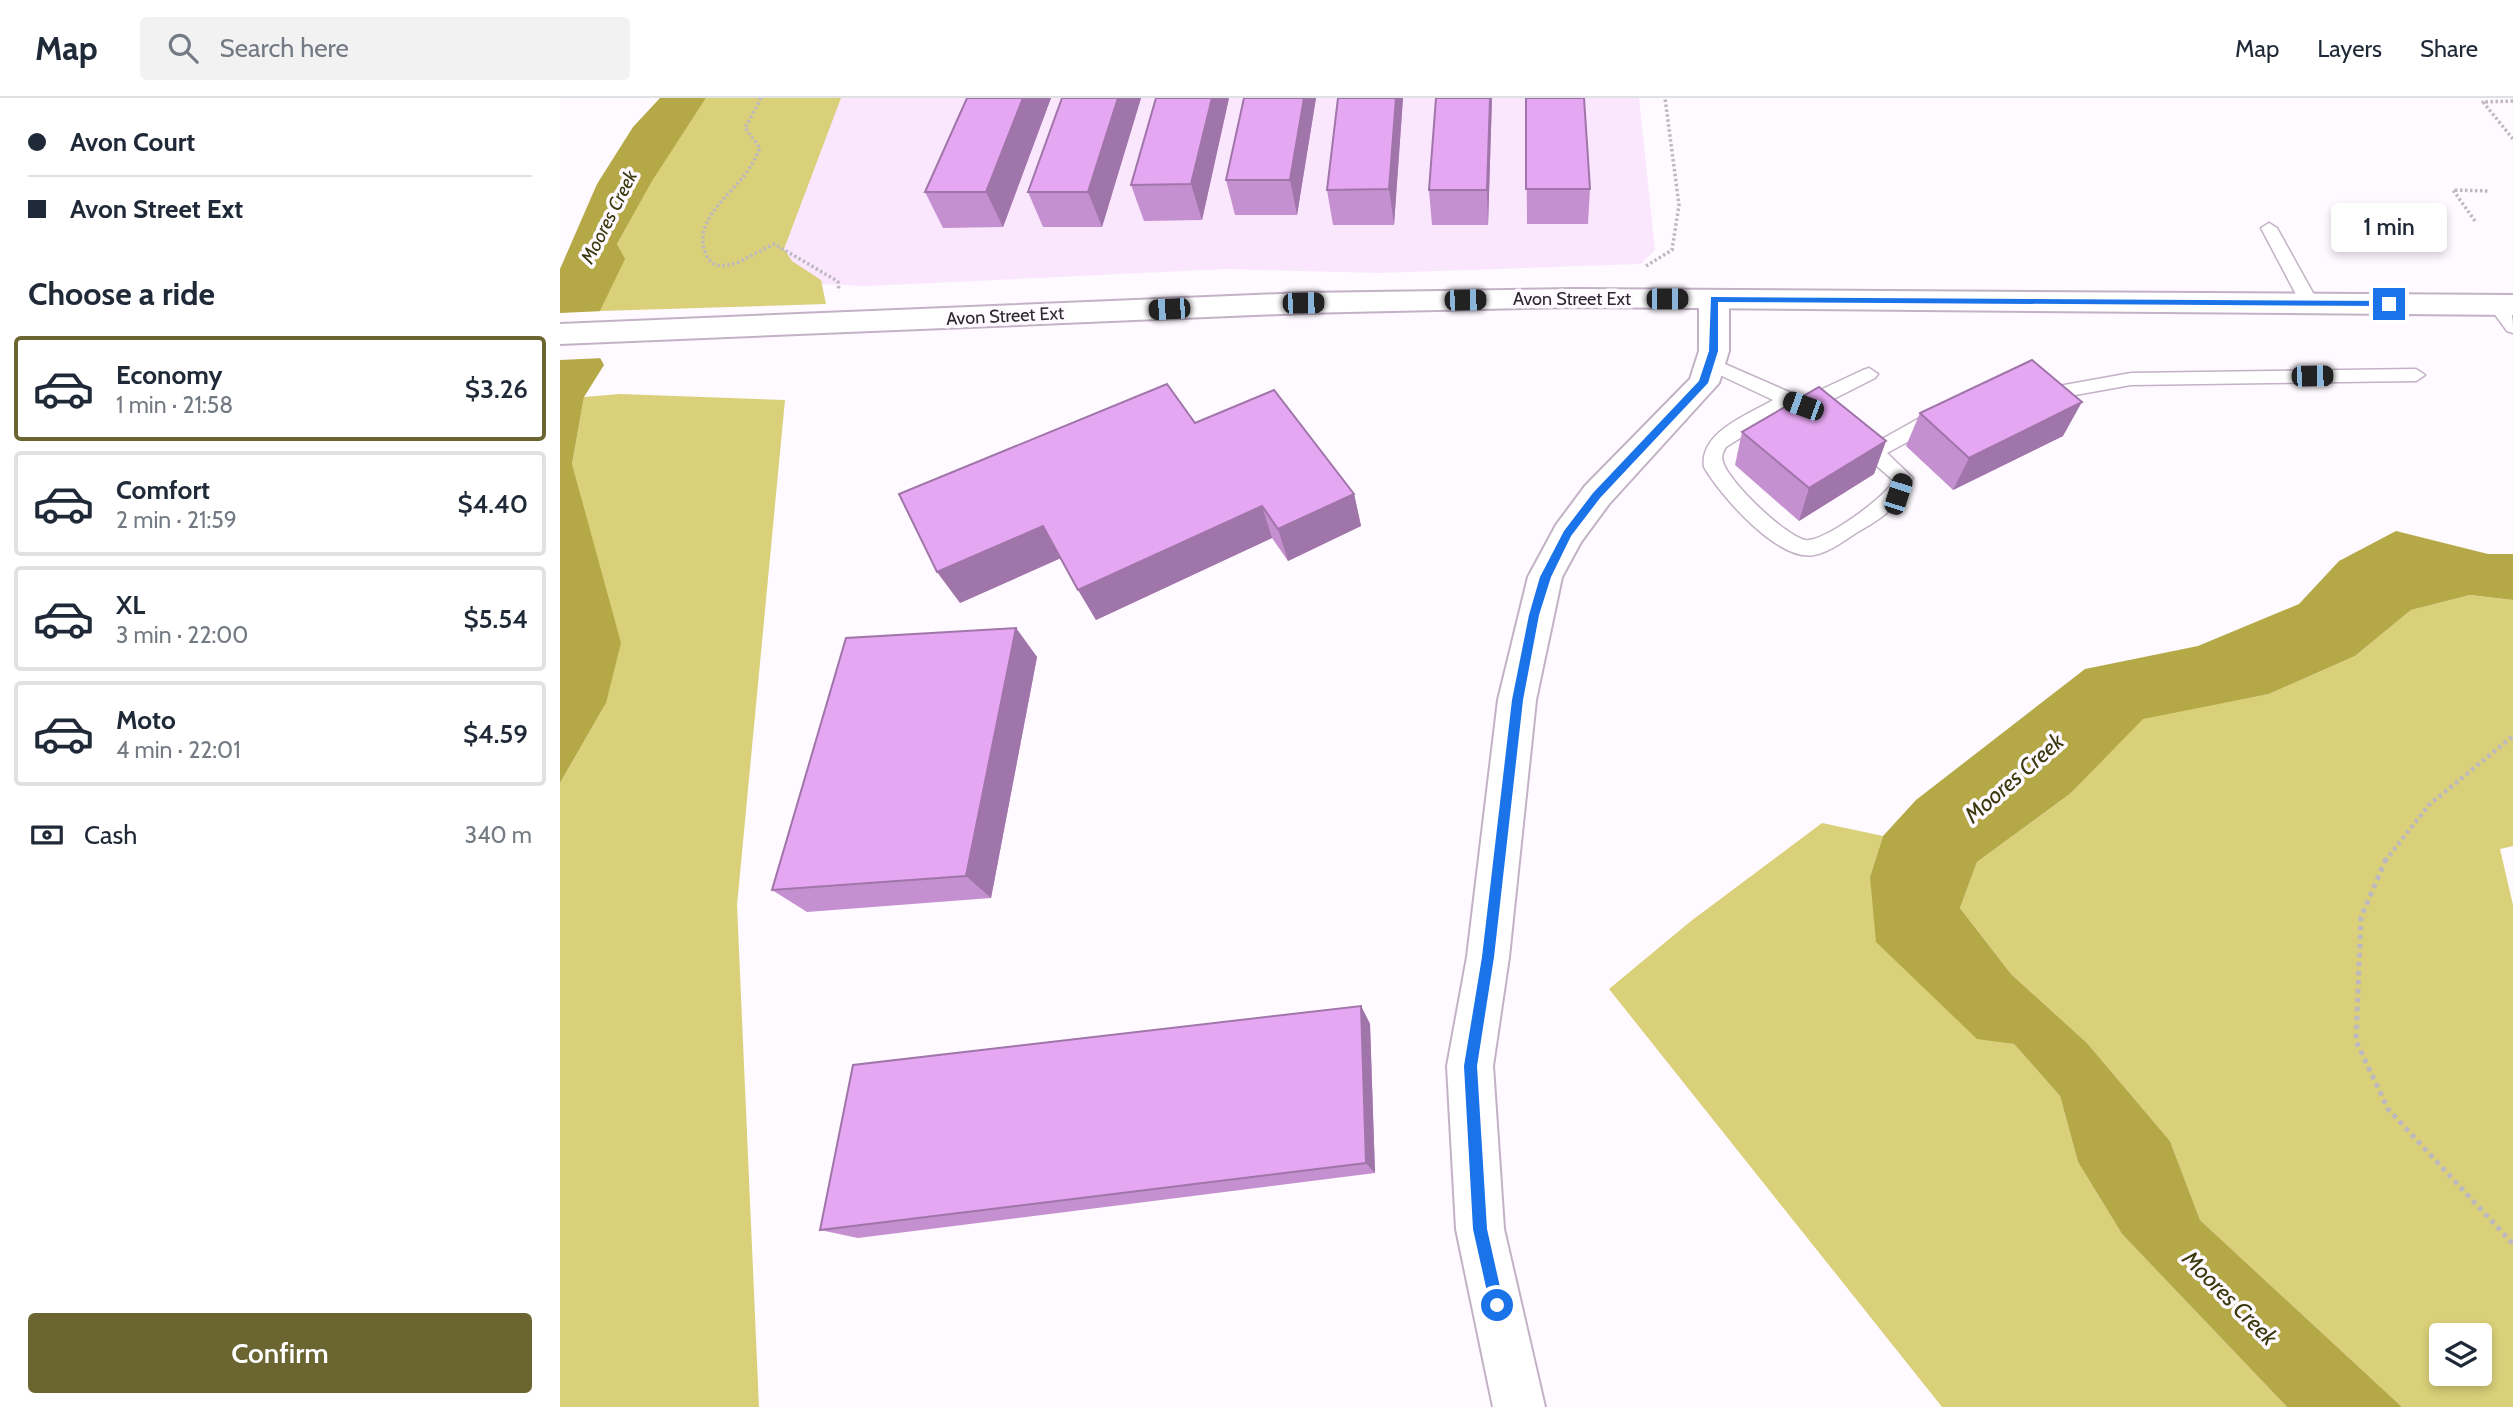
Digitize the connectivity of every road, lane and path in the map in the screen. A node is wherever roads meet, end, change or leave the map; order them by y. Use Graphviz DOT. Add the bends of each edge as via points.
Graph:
graph roads {
  1 [pos="761,98"];
  2 [pos="2513,102"];
  3 [pos="2513,139"];
  4 [pos="2488,191"];
  5 [pos="2475,220"];
  6 [pos="2269,228"];
  7 [pos="1714,299"];
  8 [pos="837,300"];
  9 [pos="2309,302"];
  10 [pos="2508,312"];
  11 [pos="560,334"];
  12 [pos="1712,364"];
  13 [pos="1869,374"];
  14 [pos="2416,375"];
  15 [pos="2022,390"];
  16 [pos="1787,400"];
  17 [pos="1812,401"];
  18 [pos="1956,407"];
  19 [pos="1874,452"];
  20 [pos="2513,736"];
  21 [pos="2513,1244"];
  22 [pos="1519,1407"];
  1 -- 8 [label="path" via="745,128 760,148 759,156 748,176 708,218 702,248 708,260 728,266 774,244 838,282"];
  2 -- 3 [label="path" via="2483,102"];
  4 -- 5 [label="path" via="2453,190"];
  6 -- 9 [label="lane"];
  7 -- 9 [label="main road, Avon Street Ext"];
  7 -- 11 [label="main road, Avon Street Ext" via="1303,303"];
  7 -- 12 [label="main road"];
  9 -- 10 [label="main road, Avon Street Ext"];
  12 -- 16 [label="lane"];
  12 -- 22 [label="main road" via="1693,397 1597,495 1568,534 1545,577 1517,700 1488,957 1470,1066 1480,1229"];
  13 -- 17 [label="lane"];
  14 -- 15 [label="lane" via="2131,379 2053,393"];
  16 -- 17 [label="lane" via="1803,406"];
  16 -- 19 [label="lane" via="1718,442 1712,454 1714,467 1791,546 1812,548 1898,494 1903,478"];
  17 -- 19 [label="lane"];
  18 -- 19 [label="lane"];
  20 -- 21 [label="path" via="2429,805 2383,863 2361,917 2356,1041 2388,1109"];
}
